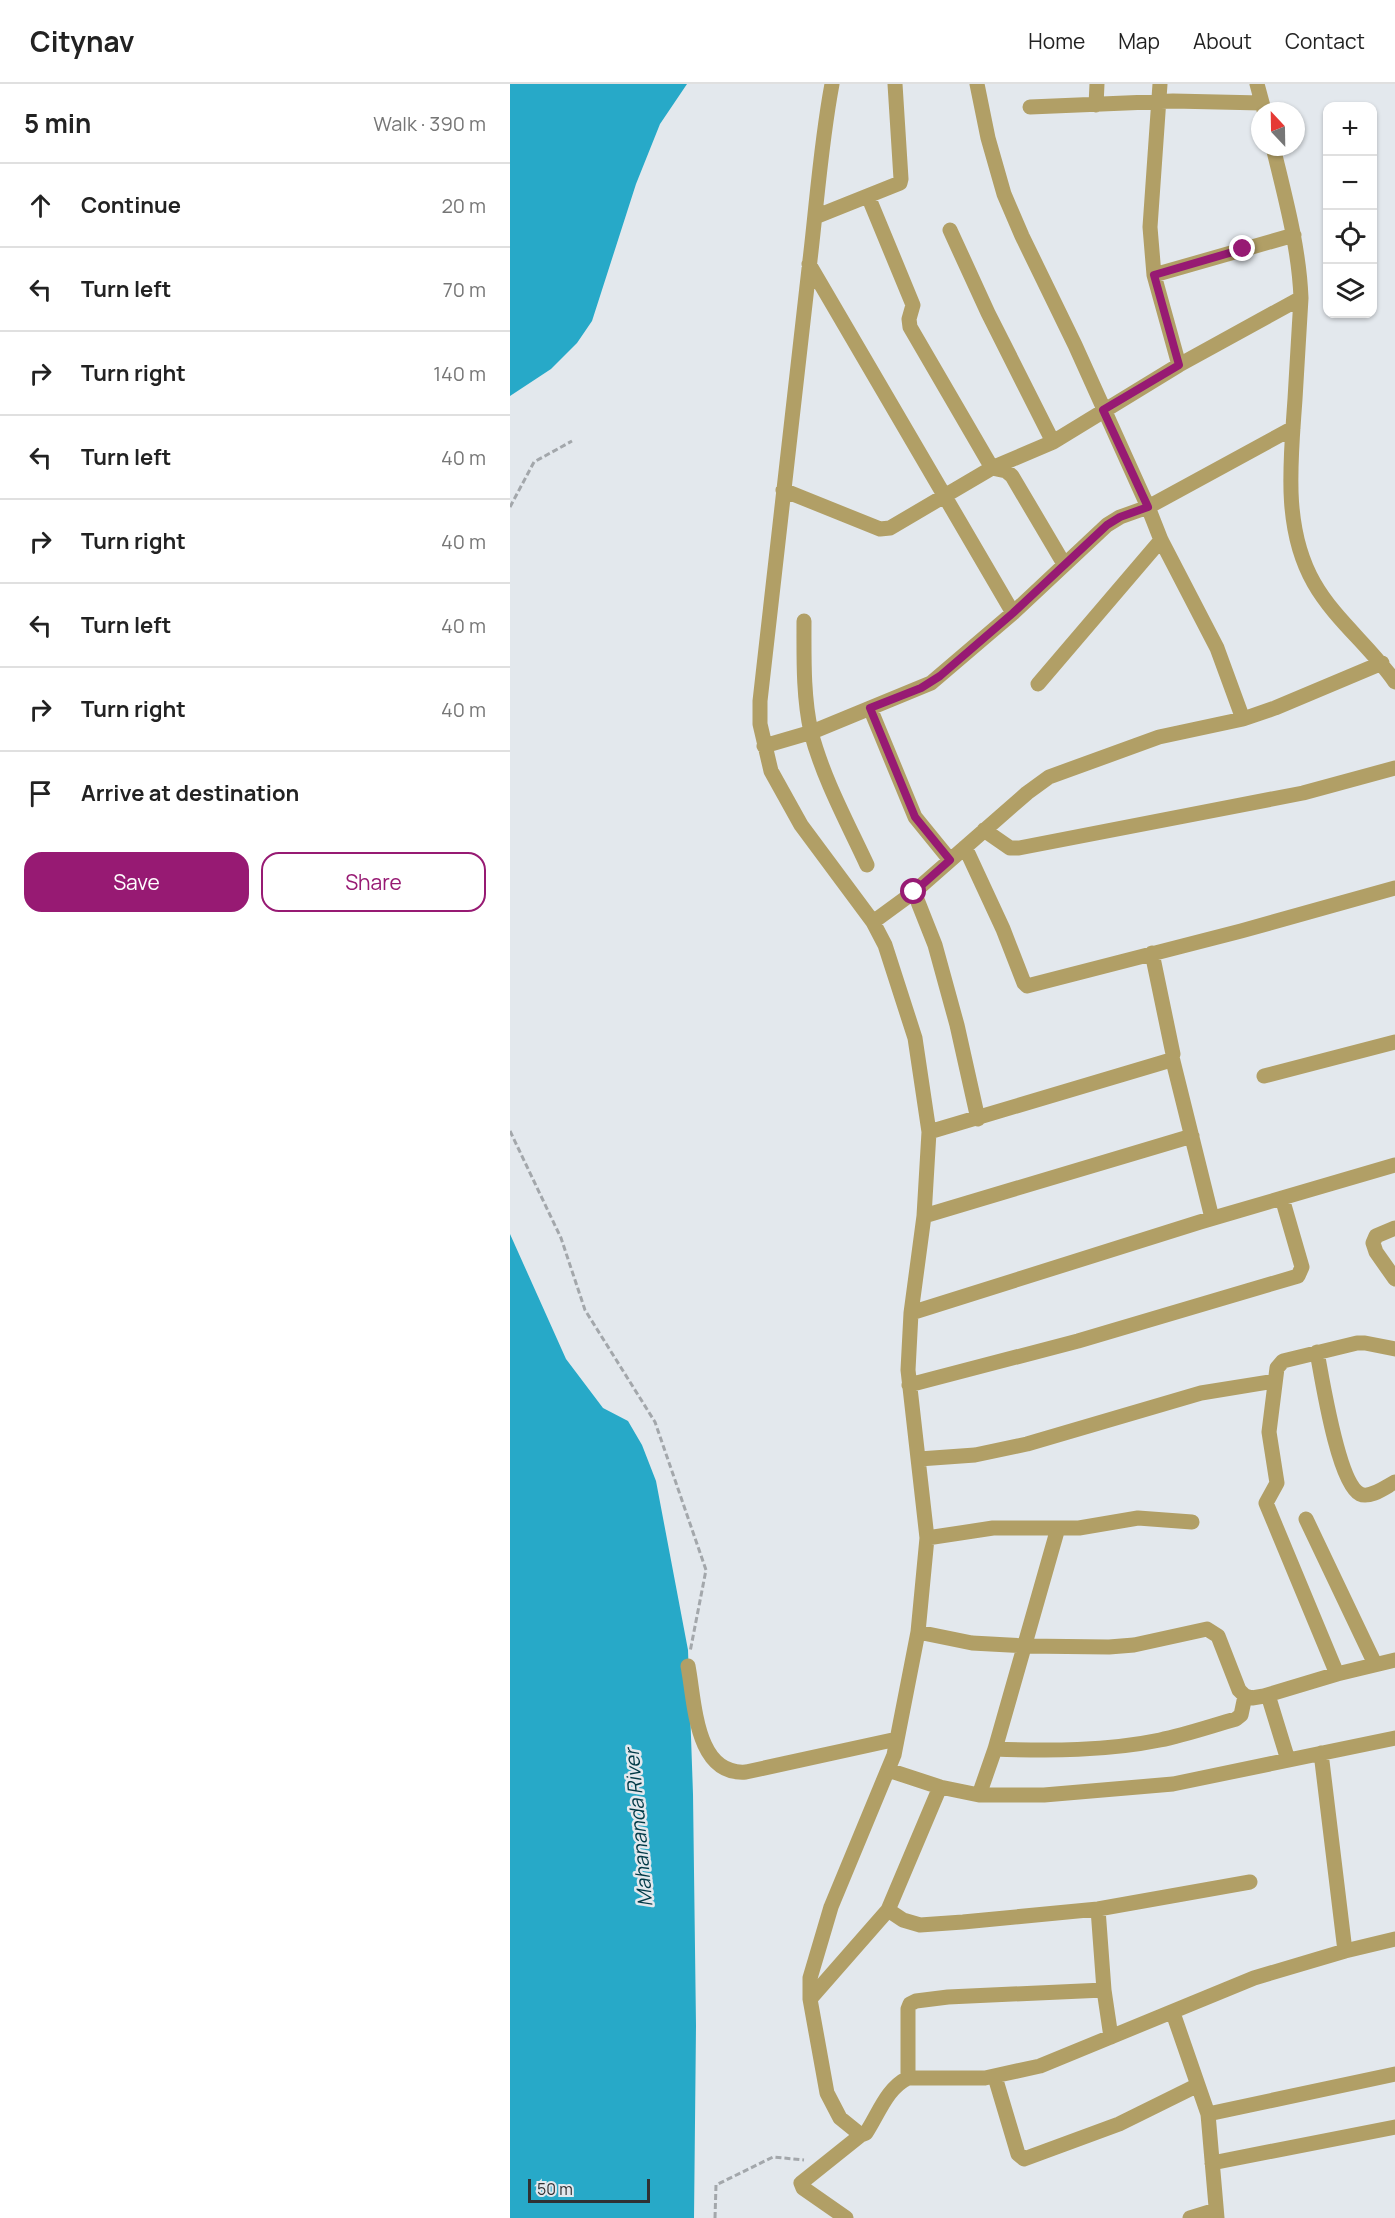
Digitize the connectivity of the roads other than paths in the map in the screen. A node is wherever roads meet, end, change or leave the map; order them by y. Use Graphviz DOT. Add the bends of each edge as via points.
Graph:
graph roads {
  1 [pos="832,84"];
  2 [pos="894,84"];
  3 [pos="977,84"];
  4 [pos="1097,84"];
  5 [pos="1160,84"];
  6 [pos="1257,84"];
  7 [pos="1158,102"];
  8 [pos="1262,102"];
  9 [pos="1096,105"];
  10 [pos="1251,105"];
  11 [pos="1030,107"];
  12 [pos="1275,156"];
  13 [pos="868,196"];
  14 [pos="815,217"];
  15 [pos="950,230"];
  16 [pos="1294,235"];
  17 [pos="809,264"];
  18 [pos="1154,275"];
  19 [pos="1301,298"];
  20 [pos="1179,365"];
  21 [pos="1103,410"];
  22 [pos="1293,428"];
  23 [pos="1053,442"];
  24 [pos="992,468"];
  25 [pos="783,490"];
  26 [pos="945,496"];
  27 [pos="1148,507"];
  28 [pos="1161,540"];
  29 [pos="1064,564"];
  30 [pos="1013,613"];
  31 [pos="804,621"];
  32 [pos="1382,663"];
  33 [pos="1395,682"];
  34 [pos="1038,684"];
  35 [pos="870,708"];
  36 [pos="1243,719"];
  37 [pos="812,732"];
  38 [pos="764,746"];
  39 [pos="1395,768"];
  40 [pos="984,830"];
  41 [pos="964,848"];
  42 [pos="950,860"];
  43 [pos="867,865"];
  44 [pos="1395,888"];
  45 [pos="914,892"];
  46 [pos="873,921"];
  47 [pos="1152,953"];
  48 [pos="1395,1042"];
  49 [pos="1172,1057"];
  50 [pos="1264,1076"];
  51 [pos="978,1119"];
  52 [pos="929,1132"];
  53 [pos="1192,1136"];
  54 [pos="1395,1165"];
  55 [pos="1282,1198"];
  56 [pos="924,1216"];
  57 [pos="1212,1218"];
  58 [pos="1395,1228"];
  59 [pos="1395,1279"];
  60 [pos="911,1313"];
  61 [pos="1395,1349"];
  62 [pos="1317,1352"];
  63 [pos="1275,1380"];
  64 [pos="909,1385"];
  65 [pos="919,1459"];
  66 [pos="1395,1482"];
  67 [pos="1306,1519"];
  68 [pos="1192,1522"];
  69 [pos="1058,1528"];
  70 [pos="927,1538"];
  71 [pos="918,1632"];
  72 [pos="1024,1646"];
  73 [pos="1395,1660"];
  74 [pos="1375,1664"];
  75 [pos="688,1666"];
  76 [pos="1337,1674"];
  77 [pos="1268,1695"];
  78 [pos="1245,1696"];
  79 [pos="1395,1738"];
  80 [pos="897,1739"];
  81 [pos="995,1749"];
  82 [pos="1321,1753"];
  83 [pos="1288,1760"];
  84 [pos="888,1770"];
  85 [pos="940,1787"];
  86 [pos="979,1795"];
  87 [pos="1250,1882"];
  88 [pos="1098,1909"];
  89 [pos="888,1910"];
  90 [pos="1395,1939"];
  91 [pos="1345,1951"];
  92 [pos="1104,1990"];
  93 [pos="810,1999"];
  94 [pos="1173,2013"];
  95 [pos="1111,2037"];
  96 [pos="1395,2074"];
  97 [pos="995,2077"];
  98 [pos="908,2078"];
  99 [pos="1198,2085"];
  100 [pos="1208,2114"];
  101 [pos="1395,2127"];
  102 [pos="861,2135"];
  103 [pos="1212,2163"];
  104 [pos="1216,2214"];
  105 [pos="846,2218"];
  106 [pos="1190,2218"];
  1 -- 14 [label="street"];
  2 -- 13 [label="street" via="901,181"];
  3 -- 21 [label="street" via="1004,194"];
  4 -- 9 [label="street"];
  5 -- 7 [label="street"];
  6 -- 8 [label="street"];
  7 -- 9 [label="street"];
  7 -- 10 [label="street" via="1216,101"];
  7 -- 18 [label="street" via="1150,227"];
  9 -- 11 [label="street"];
  12 -- 16 [label="street"];
  13 -- 14 [label="street"];
  13 -- 24 [label="street" via="913,305 910,327"];
  14 -- 17 [label="street"];
  15 -- 23 [label="street"];
  16 -- 18 [label="street"];
  16 -- 19 [label="street"];
  17 -- 25 [label="street"];
  17 -- 26 [label="street"];
  18 -- 20 [label="street"];
  19 -- 20 [label="street"];
  19 -- 22 [label="street"];
  20 -- 21 [label="street"];
  21 -- 23 [label="street"];
  21 -- 27 [label="street"];
  22 -- 27 [label="street"];
  22 -- 32 [label="street" via="1290,489 1304,560 1314,583"];
  23 -- 24 [label="street"];
  24 -- 26 [label="street"];
  24 -- 29 [label="street" via="1012,476"];
  25 -- 26 [label="street" via="880,529 890,528"];
  25 -- 38 [label="street" via="760,701"];
  26 -- 30 [label="street"];
  27 -- 28 [label="street"];
  27 -- 29 [label="street" via="1113,520"];
  28 -- 34 [label="street"];
  28 -- 36 [label="street" via="1217,648"];
  29 -- 30 [label="street"];
  30 -- 35 [label="street" via="931,683"];
  31 -- 37 [label="street" via="805,687"];
  32 -- 33 [label="street"];
  32 -- 36 [label="street"];
  35 -- 37 [label="street"];
  35 -- 42 [label="street" via="915,817"];
  36 -- 40 [label="street" via="1159,737 1049,777"];
  37 -- 38 [label="street"];
  37 -- 43 [label="street" via="833,792"];
  38 -- 46 [label="street" via="771,771 801,825"];
  39 -- 40 [label="street" via="1303,793 1019,848 1010,848"];
  40 -- 41 [label="street"];
  41 -- 42 [label="street"];
  41 -- 47 [label="street" via="1027,986"];
  42 -- 45 [label="street"];
  44 -- 47 [label="street"];
  45 -- 46 [label="street"];
  45 -- 51 [label="street" via="935,945"];
  46 -- 52 [label="street" via="885,945 915,1038"];
  47 -- 49 [label="street"];
  48 -- 50 [label="street"];
  49 -- 51 [label="street" via="1167,1062"];
  49 -- 53 [label="street"];
  51 -- 52 [label="street"];
  52 -- 56 [label="street"];
  53 -- 56 [label="street"];
  53 -- 57 [label="street"];
  54 -- 55 [label="street"];
  55 -- 57 [label="street"];
  55 -- 64 [label="street" via="1302,1267 1298,1276 1078,1341"];
  56 -- 60 [label="street"];
  57 -- 60 [label="street"];
  58 -- 59 [label="street" via="1376,1236 1373,1243"];
  60 -- 64 [label="street"];
  61 -- 62 [label="street" via="1362,1343"];
  62 -- 63 [label="street" via="1280,1364"];
  62 -- 66 [label="street" via="1332,1433 1352,1485 1365,1495"];
  63 -- 65 [label="street" via="1170,1400 1027,1444 975,1455"];
  63 -- 76 [label="street" via="1269,1432 1277,1483 1266,1503"];
  64 -- 65 [label="street"];
  65 -- 70 [label="street"];
  67 -- 74 [label="street"];
  68 -- 69 [label="street" via="1137,1518 1098,1526"];
  69 -- 70 [label="street" via="993,1528"];
  69 -- 72 [label="street"];
  70 -- 71 [label="street"];
  71 -- 72 [label="street"];
  71 -- 80 [label="street"];
  72 -- 78 [label="street" via="1134,1645 1207,1629 1218,1636 1239,1690"];
  72 -- 81 [label="street"];
  73 -- 74 [label="street"];
  74 -- 76 [label="street"];
  75 -- 80 [label="street" via="703,1744 727,1771 746,1772"];
  76 -- 77 [label="street"];
  77 -- 78 [label="street"];
  77 -- 83 [label="street"];
  78 -- 81 [label="street" via="1241,1716 1236,1719 1160,1740 1100,1748"];
  79 -- 82 [label="street"];
  80 -- 84 [label="street"];
  81 -- 86 [label="street"];
  82 -- 83 [label="street"];
  82 -- 91 [label="street"];
  83 -- 86 [label="street" via="1173,1784 1044,1795"];
  84 -- 85 [label="street"];
  84 -- 93 [label="street" via="831,1907 810,1978"];
  85 -- 86 [label="street"];
  85 -- 89 [label="street"];
  87 -- 88 [label="street"];
  88 -- 89 [label="street" via="920,1925"];
  88 -- 92 [label="street"];
  89 -- 93 [label="street"];
  90 -- 91 [label="street"];
  91 -- 94 [label="street" via="1254,1978"];
  92 -- 95 [label="street"];
  92 -- 98 [label="street" via="916,2001 908,2009"];
  93 -- 102 [label="street" via="826,2093 840,2118"];
  94 -- 95 [label="street"];
  94 -- 99 [label="street"];
  95 -- 97 [label="street" via="1040,2066"];
  96 -- 100 [label="street"];
  97 -- 98 [label="street"];
  97 -- 99 [label="street" via="1018,2154 1024,2158 1119,2124"];
  98 -- 102 [label="street" via="898,2082"];
  99 -- 100 [label="street"];
  100 -- 103 [label="street"];
  101 -- 103 [label="street"];
  102 -- 105 [label="street" via="801,2185"];
  103 -- 104 [label="street"];
  104 -- 106 [label="street"];
}
